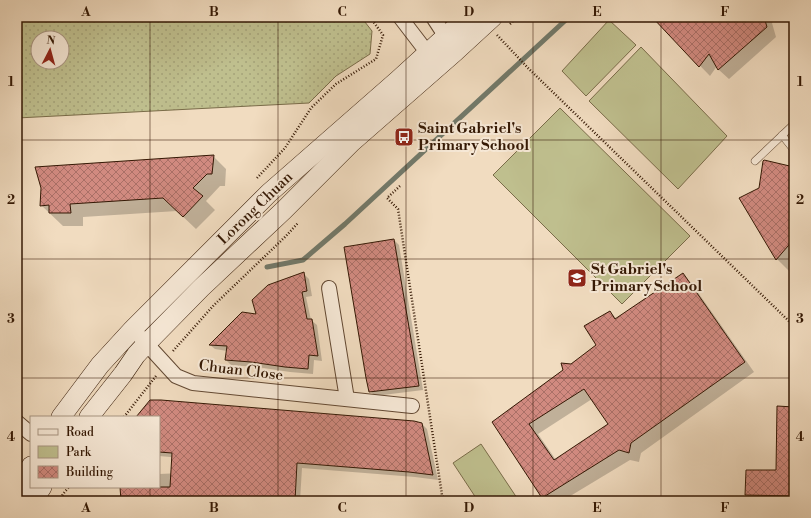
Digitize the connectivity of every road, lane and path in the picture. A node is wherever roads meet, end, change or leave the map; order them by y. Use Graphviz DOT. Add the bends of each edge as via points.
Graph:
graph roads {
  1 [pos="370,17"];
  2 [pos="400,17"];
  3 [pos="433,17"];
  4 [pos="467,17"];
  5 [pos="494,17"];
  6 [pos="451,44"];
  7 [pos="507,46"];
  8 [pos="433,60"];
  9 [pos="794,124"];
  10 [pos="782,135"];
  11 [pos="794,150"];
  12 [pos="755,161"];
  13 [pos="400,186"];
  14 [pos="272,197"];
  15 [pos="259,218"];
  16 [pos="300,221"];
  17 [pos="329,288"];
  18 [pos="794,326"];
  19 [pos="133,329"];
  20 [pos="147,343"];
  21 [pos="164,363"];
  22 [pos="347,399"];
  23 [pos="412,406"];
  24 [pos="62,416"];
  25 [pos="90,416"];
  26 [pos="17,422"];
  27 [pos="30,433"];
  28 [pos="30,468"];
  29 [pos="41,488"];
  30 [pos="68,488"];
  31 [pos="17,496"];
  32 [pos="34,501"];
  33 [pos="60,501"];
  34 [pos="446,501"];
  1 -- 14 [label="path" via="383,34 376,59 336,84 312,108 285,148"];
  2 -- 8 [label="street"];
  3 -- 6 [label="street"];
  4 -- 6 [label="main road, Lorong Chuan"];
  5 -- 6 [label="main road, Lorong Chuan"];
  6 -- 8 [label="main road, Lorong Chuan"];
  7 -- 18 [label="path"];
  8 -- 14 [label="main road, Lorong Chuan" via="352,142"];
  9 -- 10 [label="lane"];
  10 -- 11 [label="lane"];
  10 -- 12 [label="lane"];
  13 -- 34 [label="path" via="387,198 398,209 442,495"];
  14 -- 15 [label="main road, Lorong Chuan"];
  15 -- 19 [label="main road, Lorong Chuan"];
  15 -- 20 [label="main road, Lorong Chuan" via="201,288"];
  16 -- 21 [label="path" via="214,305"];
  17 -- 22 [label="street"];
  19 -- 20 [label="street, Chuan Close"];
  19 -- 24 [label="main road, Lorong Chuan" via="100,365"];
  20 -- 21 [label="street, Chuan Close"];
  20 -- 25 [label="main road, Lorong Chuan"];
  21 -- 22 [label="street, Chuan Close" via="176,376 193,383"];
  22 -- 23 [label="street, Chuan Close"];
  26 -- 27 [label="street"];
  28 -- 31 [label="main road"];
  29 -- 32 [label="main road"];
  30 -- 33 [label="path"];
}
